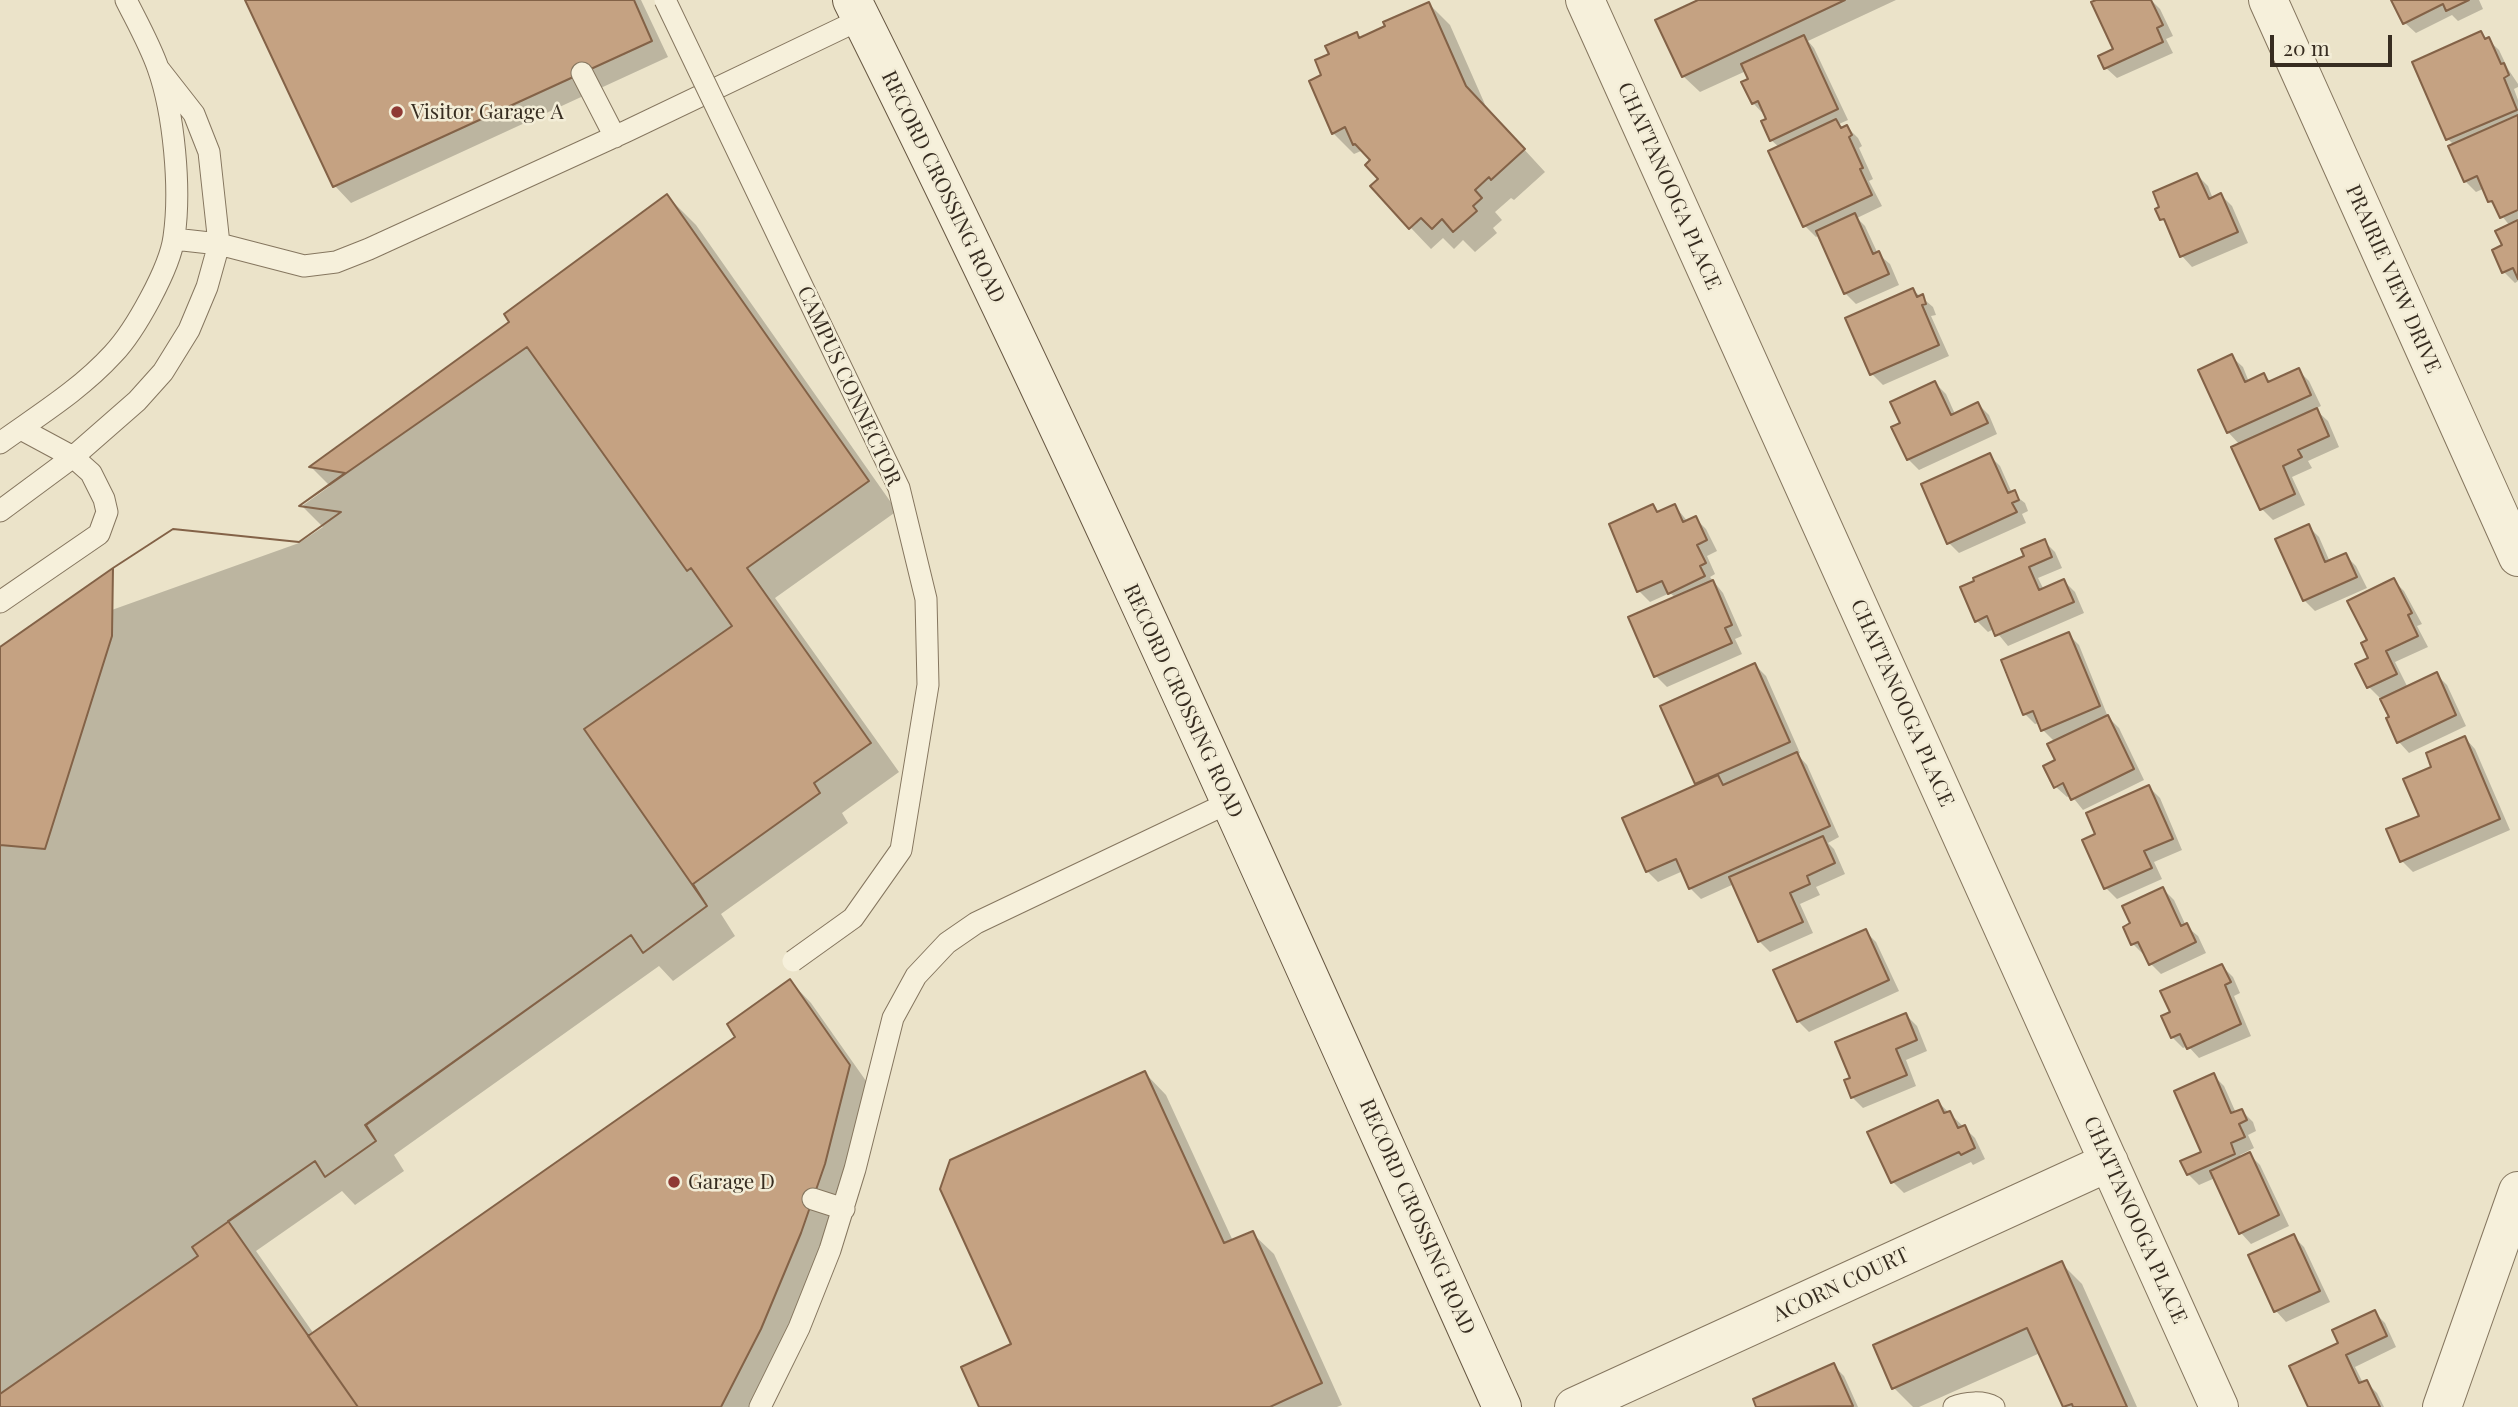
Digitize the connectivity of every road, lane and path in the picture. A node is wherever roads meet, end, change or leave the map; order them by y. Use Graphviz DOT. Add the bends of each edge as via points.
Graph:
graph roads {
  1 [pos="126,0"];
  2 [pos="665,0"];
  3 [pos="1585,0"];
  4 [pos="2268,0"];
  5 [pos="857,9"];
  6 [pos="158,68"];
  7 [pos="582,73"];
  8 [pos="615,137"];
  9 [pos="174,239"];
  10 [pos="219,244"];
  11 [pos="21,429"];
  12 [pos="0,443"];
  13 [pos="73,457"];
  14 [pos="0,510"];
  15 [pos="2518,557"];
  16 [pos="0,602"];
  17 [pos="1230,802"];
  18 [pos="793,961"];
  19 [pos="2109,1162"];
  20 [pos="2518,1191"];
  21 [pos="813,1199"];
  22 [pos="844,1209"];
  23 [pos="760,1407"];
  24 [pos="1502,1407"];
  25 [pos="1574,1407"];
  26 [pos="1954,1407"];
  27 [pos="1994,1407"];
  28 [pos="2219,1407"];
  29 [pos="2442,1407"];
  1 -- 6 [label="lane"];
  2 -- 18 [label="lane, CAMPUS CONNECTOR, bridge" via="899,488 926,598 928,685 901,850 853,918"];
  3 -- 19 [label="street, CHATTANOOGA PLACE"];
  4 -- 15 [label="street, PRAIRIE VIEW DRIVE"];
  5 -- 8 [label="lane"];
  5 -- 17 [label="street, RECORD CROSSING ROAD"];
  6 -- 9 [label="lane" via="171,122"];
  6 -- 10 [label="lane" via="194,114 209,152"];
  7 -- 8 [label="lane"];
  8 -- 10 [label="lane" via="336,261 304,266"];
  9 -- 10 [label="lane"];
  9 -- 11 [label="lane" via="140,317 114,353 74,392"];
  10 -- 13 [label="lane" via="189,330 163,372"];
  11 -- 12 [label="lane"];
  11 -- 13 [label="lane"];
  13 -- 14 [label="lane"];
  13 -- 16 [label="lane" via="91,473 104,499 107,512 99,534"];
  17 -- 22 [label="lane" via="976,923 947,943 916,976 893,1018"];
  17 -- 24 [label="street, RECORD CROSSING ROAD"];
  19 -- 25 [label="street, ACORN COURT"];
  19 -- 28 [label="street, CHATTANOOGA PLACE"];
  20 -- 29 [label="street"];
  21 -- 22 [label="lane"];
  22 -- 23 [label="lane" via="799,1328"];
  26 -- 27 [label="lane"];
}
